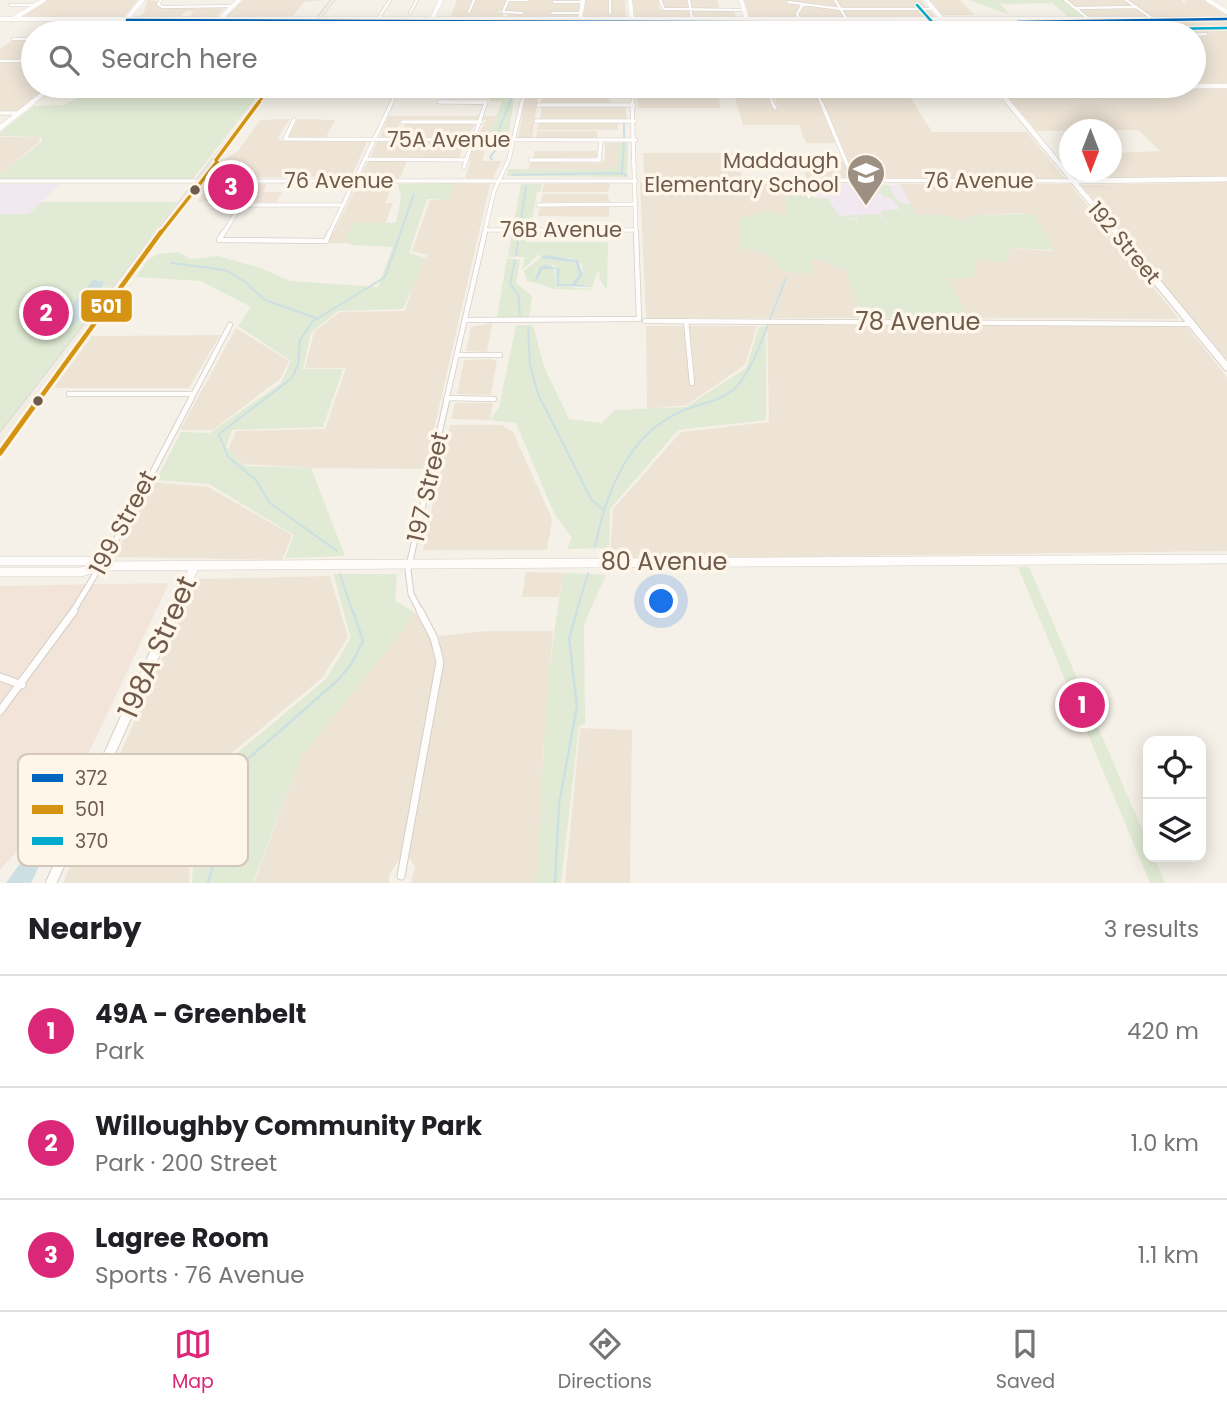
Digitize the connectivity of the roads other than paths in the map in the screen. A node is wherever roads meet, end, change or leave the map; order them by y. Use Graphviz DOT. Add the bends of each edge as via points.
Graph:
graph roads {
  1 [pos="19,0"];
  2 [pos="44,0"];
  3 [pos="142,0"];
  4 [pos="161,0"];
  5 [pos="239,0"];
  6 [pos="333,0"];
  7 [pos="340,0"];
  8 [pos="390,0"];
  9 [pos="417,0"];
  10 [pos="441,0"];
  11 [pos="474,0"];
  12 [pos="508,0"];
  13 [pos="610,0"];
  14 [pos="630,0"];
  15 [pos="660,0"];
  16 [pos="689,0"];
  17 [pos="719,0"];
  18 [pos="741,0"];
  19 [pos="835,0"];
  20 [pos="925,0"];
  21 [pos="1065,0"];
  22 [pos="1126,0"];
  23 [pos="1208,0"];
  24 [pos="527,1"];
  25 [pos="583,1"];
  26 [pos="554,2"];
  27 [pos="788,2"];
  28 [pos="794,3"];
  29 [pos="803,4"];
  30 [pos="10,5"];
  31 [pos="36,5"];
  32 [pos="233,6"];
  33 [pos="1137,7"];
  34 [pos="1075,8"];
  35 [pos="662,9"];
  36 [pos="691,9"];
  37 [pos="841,9"];
  38 [pos="930,9"];
  39 [pos="721,10"];
  40 [pos="744,10"];
  41 [pos="469,12"];
  42 [pos="1227,12"];
  43 [pos="410,13"];
  44 [pos="522,13"];
  45 [pos="552,13"];
  46 [pos="581,13"];
  47 [pos="610,13"];
  48 [pos="0,19"];
  49 [pos="13,19"];
  50 [pos="130,19"];
  51 [pos="219,19"];
  52 [pos="1227,19"];
  53 [pos="321,20"];
  54 [pos="377,20"];
  55 [pos="431,20"];
  56 [pos="580,20"];
  57 [pos="1156,20"];
  58 [pos="538,21"];
  59 [pos="556,21"];
  60 [pos="632,21"];
  61 [pos="692,21"];
  62 [pos="748,21"];
  63 [pos="800,21"];
  64 [pos="847,21"];
  65 [pos="942,21"];
  66 [pos="942,21"];
  67 [pos="1026,21"];
  68 [pos="1091,21"];
  69 [pos="13,39"];
  70 [pos="21,39"];
  71 [pos="0,61"];
  72 [pos="21,61"];
  73 [pos="1206,86"];
  74 [pos="1227,86"];
  75 [pos="38,98"];
  76 [pos="262,98"];
  77 [pos="394,98"];
  78 [pos="521,98"];
  79 [pos="634,98"];
  80 [pos="771,98"];
  81 [pos="820,98"];
  82 [pos="1005,98"];
  83 [pos="439,102"];
  84 [pos="538,105"];
  85 [pos="634,105"];
  86 [pos="775,108"];
  87 [pos="0,113"];
  88 [pos="19,113"];
  89 [pos="294,120"];
  90 [pos="536,121"];
  91 [pos="635,121"];
  92 [pos="402,122"];
  93 [pos="481,122"];
  94 [pos="0,128"];
  95 [pos="373,140"];
  96 [pos="471,140"];
  97 [pos="512,140"];
  98 [pos="601,140"];
  99 [pos="636,141"];
  100 [pos="364,159"];
  101 [pos="466,160"];
  102 [pos="530,160"];
  103 [pos="1059,163"];
  104 [pos="464,167"];
  105 [pos="1227,179"];
  106 [pos="497,180"];
  107 [pos="666,180"];
  108 [pos="1122,180"];
  109 [pos="0,181"];
  110 [pos="200,181"];
  111 [pos="354,181"];
  112 [pos="636,181"];
  113 [pos="854,181"];
  114 [pos="1059,181"];
  115 [pos="804,182"];
  116 [pos="1075,182"];
  117 [pos="807,190"];
  118 [pos="809,197"];
  119 [pos="636,204"];
  120 [pos="343,205"];
  121 [pos="538,205"];
  122 [pos="485,230"];
  123 [pos="636,230"];
  124 [pos="326,241"];
  125 [pos="102,309"];
  126 [pos="466,320"];
  127 [pos="642,320"];
  128 [pos="686,321"];
  129 [pos="1192,324"];
  130 [pos="230,325"];
  131 [pos="457,355"];
  132 [pos="500,355"];
  133 [pos="1227,367"];
  134 [pos="692,383"];
  135 [pos="69,394"];
  136 [pos="192,394"];
  137 [pos="448,398"];
  138 [pos="494,399"];
  139 [pos="0,439"];
  140 [pos="0,453"];
  141 [pos="1227,559"];
  142 [pos="0,561"];
  143 [pos="410,564"];
  144 [pos="195,565"];
  145 [pos="101,566"];
  146 [pos="0,572"];
  147 [pos="0,677"];
  148 [pos="22,685"];
  149 [pos="0,711"];
  150 [pos="109,754"];
  151 [pos="59,866"];
  152 [pos="401,876"];
  153 [pos="51,883"];
  1 -- 30 [label="street"];
  2 -- 31 [label="main road"];
  3 -- 50 [label="main road"];
  4 -- 32 [label="street" via="158,4 162,7"];
  5 -- 32 [label="main road"];
  6 -- 53 [label="main road"];
  7 -- 53 [label="main road"];
  8 -- 54 [label="street"];
  9 -- 43 [label="street"];
  10 -- 55 [label="main road"];
  11 -- 41 [label="street"];
  12 -- 24 [label="street"];
  12 -- 44 [label="street" via="503,12"];
  13 -- 47 [label="street"];
  14 -- 60 [label="main road"];
  15 -- 35 [label="street"];
  16 -- 36 [label="street"];
  17 -- 39 [label="street"];
  18 -- 40 [label="main road"];
  19 -- 37 [label="street"];
  20 -- 38 [label="main road"];
  20 -- 65 [label="main road"];
  21 -- 34 [label="street"];
  22 -- 33 [label="street"];
  23 -- 42 [label="main road"];
  25 -- 26 [label="street"];
  25 -- 46 [label="main road"];
  27 -- 28 [label="street"];
  28 -- 29 [label="street"];
  29 -- 37 [label="street"];
  29 -- 63 [label="street" via="797,14"];
  30 -- 31 [label="street"];
  31 -- 49 [label="main road"];
  32 -- 51 [label="main road"];
  33 -- 34 [label="street"];
  33 -- 57 [label="street"];
  34 -- 68 [label="street"];
  35 -- 36 [label="street"];
  36 -- 39 [label="street"];
  36 -- 61 [label="street"];
  37 -- 38 [label="street"];
  37 -- 64 [label="street"];
  38 -- 66 [label="main road"];
  39 -- 40 [label="street"];
  40 -- 62 [label="main road"];
  45 -- 46 [label="street"];
  46 -- 56 [label="main road"];
  48 -- 49 [label="main road"];
  49 -- 50 [label="main road"];
  50 -- 51 [label="main road"];
  51 -- 53 [label="main road"];
  52 -- 57 [label="main road"];
  53 -- 54 [label="main road"];
  54 -- 55 [label="main road"];
  55 -- 58 [label="main road"];
  55 -- 59 [label="main road"];
  56 -- 59 [label="main road"];
  56 -- 60 [label="main road"];
  57 -- 68 [label="main road"];
  58 -- 59 [label="main road"];
  59 -- 60 [label="main road"];
  60 -- 61 [label="main road"];
  67 -- 68 [label="main road"];
  69 -- 70 [label="street"];
  71 -- 72 [label="street"];
  73 -- 74 [label="main road"];
  75 -- 88 [label="main road"];
  76 -- 110 [label="main road"];
  77 -- 95 [label="street"];
  78 -- 97 [label="street, 197 Street"];
  79 -- 85 [label="street"];
  80 -- 86 [label="street"];
  81 -- 113 [label="street"];
  82 -- 103 [label="main road, 192 Street"];
  83 -- 93 [label="street" via="486,102"];
  84 -- 85 [label="street"];
  85 -- 91 [label="street"];
  87 -- 88 [label="street"];
  88 -- 94 [label="main road"];
  89 -- 95 [label="street, 75A Avenue" via="285,139"];
  90 -- 91 [label="street"];
  91 -- 99 [label="street"];
  92 -- 93 [label="street"];
  93 -- 96 [label="street"];
  95 -- 96 [label="street, 75A Avenue"];
  95 -- 100 [label="street"];
  96 -- 97 [label="street, 75A Avenue"];
  96 -- 101 [label="street"];
  97 -- 98 [label="street, 75A Avenue"];
  97 -- 106 [label="street, 197 Street" via="508,161"];
  98 -- 99 [label="street, 75A Avenue"];
  98 -- 102 [label="street" via="600,159"];
  99 -- 112 [label="street"];
  100 -- 101 [label="street"];
  100 -- 111 [label="street"];
  101 -- 104 [label="street"];
  105 -- 108 [label="main road, 76 Avenue"];
  106 -- 111 [label="street, 76 Avenue"];
  106 -- 112 [label="street, 76 Avenue"];
  106 -- 122 [label="street, 197 Street"];
  107 -- 115 [label="street, 76 Avenue"];
  109 -- 110 [label="street, 76 Avenue"];
  110 -- 111 [label="street, 76 Avenue"];
  110 -- 125 [label="main road"];
  111 -- 120 [label="street"];
  112 -- 119 [label="street"];
  113 -- 114 [label="street, 76 Avenue"];
  113 -- 115 [label="street, 76 Avenue"];
  115 -- 117 [label="street"];
  116 -- 129 [label="main road, 192 Street"];
  117 -- 118 [label="street"];
  119 -- 121 [label="street"];
  119 -- 123 [label="street"];
  120 -- 124 [label="street"];
  120 -- 124 [label="street" via="242,205 219,240"];
  122 -- 123 [label="street, 76B Avenue"];
  122 -- 126 [label="street, 197 Street"];
  123 -- 127 [label="street"];
  125 -- 139 [label="main road"];
  125 -- 140 [label="main road"];
  126 -- 127 [label="street, 78 Avenue"];
  126 -- 131 [label="street, 197 Street"];
  127 -- 128 [label="street, 78 Avenue"];
  128 -- 129 [label="street, 78 Avenue"];
  128 -- 134 [label="street"];
  129 -- 133 [label="main road, 192 Street"];
  130 -- 136 [label="street, 199 Street"];
  131 -- 132 [label="street"];
  131 -- 137 [label="street, 197 Street"];
  135 -- 136 [label="street"];
  136 -- 145 [label="street, 199 Street"];
  137 -- 138 [label="street"];
  137 -- 143 [label="street, 197 Street"];
  141 -- 143 [label="main road, 80 Avenue"];
  142 -- 145 [label="main road, 80 Avenue" via="88,561"];
  143 -- 144 [label="main road, 80 Avenue"];
  143 -- 152 [label="street, 197 Street" via="408,590 438,642 440,663"];
  144 -- 145 [label="main road, 80 Avenue"];
  144 -- 150 [label="main road, 198A Street"];
  145 -- 146 [label="main road, 80 Avenue" via="81,572"];
  145 -- 148 [label="street, 199 Street" via="59,638"];
  147 -- 148 [label="street"];
  148 -- 149 [label="street, 199 Street"];
  151 -- 153 [label="main road, 198A Street"];
}
